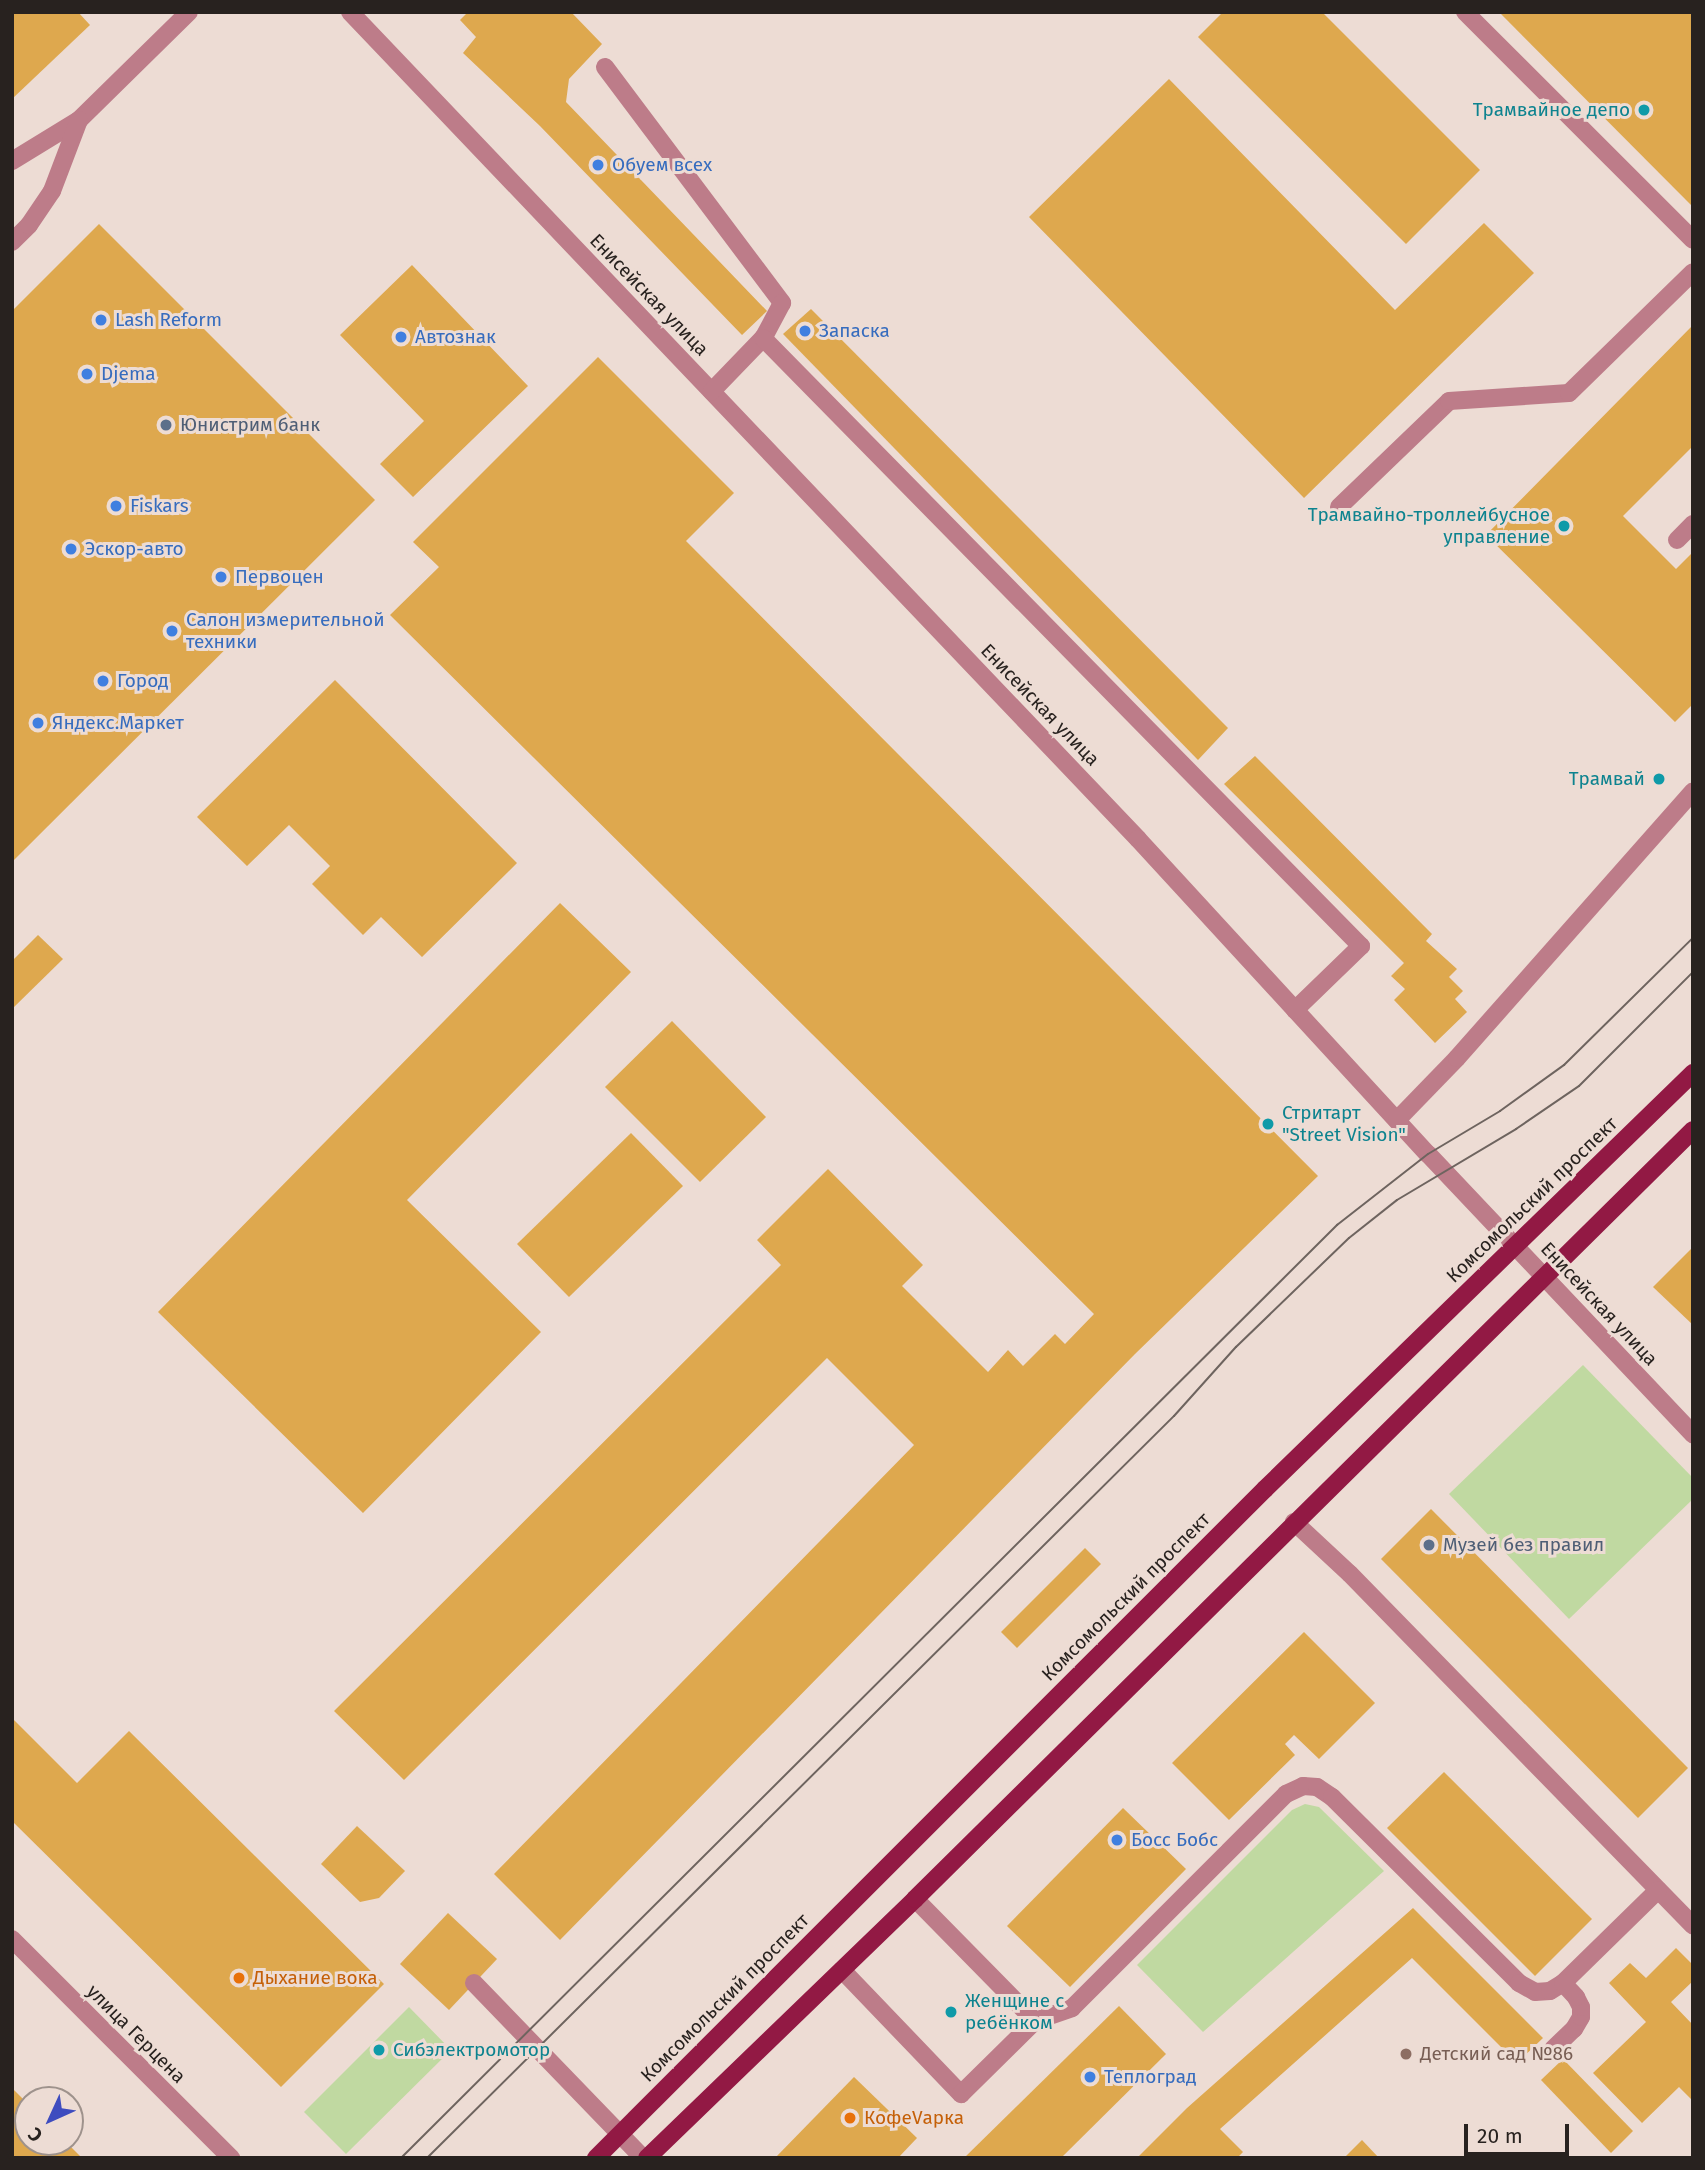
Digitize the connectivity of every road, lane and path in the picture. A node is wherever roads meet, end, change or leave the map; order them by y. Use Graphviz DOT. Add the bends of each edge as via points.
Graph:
graph roads {
  1 [pos="189,12"];
  2 [pos="1465,12"];
  3 [pos="352,13"];
  4 [pos="605,67"];
  5 [pos="79,120"];
  6 [pos="12,161"];
  7 [pos="1693,240"];
  8 [pos="12,242"];
  9 [pos="1693,272"];
  10 [pos="763,338"];
  11 [pos="712,390"];
  12 [pos="1339,507"];
  13 [pos="1693,524"];
  14 [pos="1677,540"];
  15 [pos="1693,791"];
  16 [pos="1295,1010"];
  17 [pos="1693,1073"];
  18 [pos="1397,1120"];
  19 [pos="1693,1130"];
  20 [pos="1515,1245"];
  21 [pos="1545,1278"];
  22 [pos="1693,1434"];
  23 [pos="1294,1522"];
  24 [pos="1658,1890"];
  25 [pos="915,1899"];
  26 [pos="1693,1925"];
  27 [pos="12,1939"];
  28 [pos="842,1970"];
  29 [pos="474,1983"];
  30 [pos="1563,1983"];
  31 [pos="1035,2021"];
  32 [pos="1553,2049"];
  33 [pos="620,2133"];
  34 [pos="231,2158"];
  35 [pos="596,2158"];
  36 [pos="645,2158"];
  1 -- 5 [label="street"];
  2 -- 7 [label="street"];
  3 -- 11 [label="street, Енисейская улица"];
  4 -- 10 [label="street" via="782,303"];
  5 -- 6 [label="street"];
  5 -- 8 [label="street" via="52,191"];
  9 -- 12 [label="street" via="1569,393 1449,401"];
  10 -- 11 [label="street"];
  10 -- 16 [label="street" via="1361,946"];
  11 -- 16 [label="street, Енисейская улица"];
  13 -- 14 [label="street"];
  15 -- 18 [label="street"];
  16 -- 18 [label="street, Енисейская улица"];
  17 -- 20 [label="main road, Комсомольский проспект"];
  18 -- 20 [label="street, Енисейская улица"];
  19 -- 21 [label="main road"];
  20 -- 21 [label="street, Енисейская улица"];
  20 -- 33 [label="main road, Комсомольский проспект"];
  21 -- 22 [label="street, Енисейская улица"];
  21 -- 23 [label="main road"];
  23 -- 24 [label="street"];
  23 -- 25 [label="main road"];
  24 -- 26 [label="street"];
  24 -- 30 [label="street"];
  25 -- 28 [label="main road"];
  25 -- 31 [label="street"];
  27 -- 34 [label="street, улица Герцена"];
  28 -- 31 [label="street" via="961,2094"];
  28 -- 36 [label="main road"];
  29 -- 33 [label="street"];
  30 -- 31 [label="street" via="1550,1991 1535,1992 1519,1983 1332,1797 1317,1787 1303,1786 1286,1794 1072,2008"];
  30 -- 32 [label="street" via="1576,1997 1581,2017"];
  33 -- 35 [label="main road, Комсомольский проспект"];
  33 -- 36 [label="street"];
}
